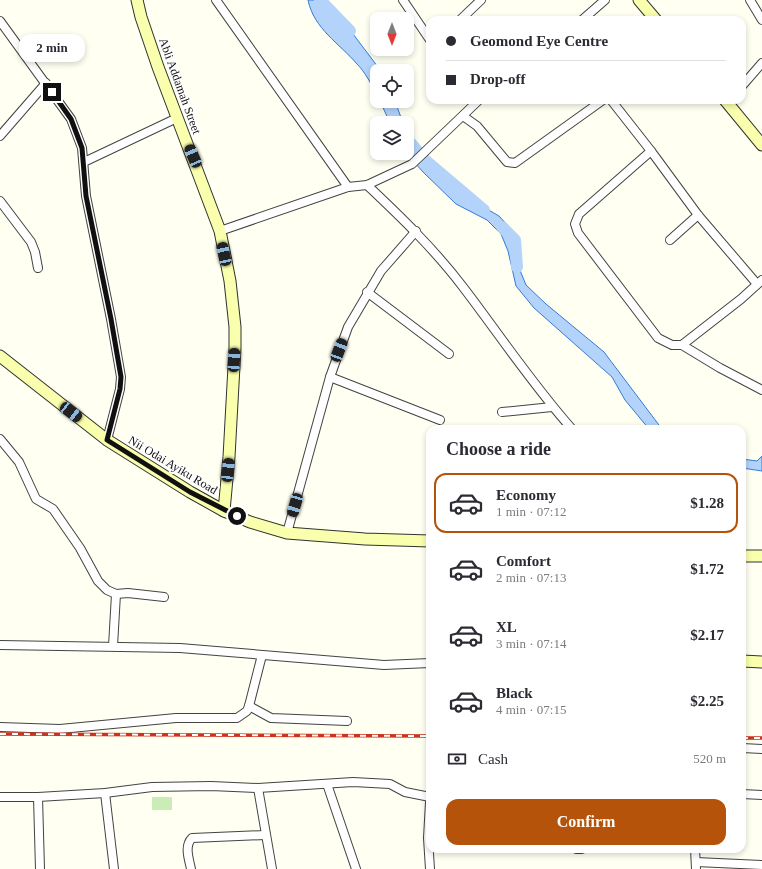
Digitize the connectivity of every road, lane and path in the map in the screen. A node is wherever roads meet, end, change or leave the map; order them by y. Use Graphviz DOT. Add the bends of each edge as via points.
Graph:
graph roads {
  1 [pos="137,0"];
  2 [pos="216,0"];
  3 [pos="404,0"];
  4 [pos="481,0"];
  5 [pos="605,0"];
  6 [pos="639,0"];
  7 [pos="750,0"];
  8 [pos="464,16"];
  9 [pos="587,16"];
  10 [pos="653,16"];
  11 [pos="762,20"];
  12 [pos="0,21"];
  13 [pos="426,34"];
  14 [pos="762,63"];
  15 [pos="746,81"];
  16 [pos="46,83"];
  17 [pos="475,104"];
  18 [pos="597,104"];
  19 [pos="614,104"];
  20 [pos="729,104"];
  21 [pos="463,116"];
  22 [pos="177,118"];
  23 [pos="0,136"];
  24 [pos="762,145"];
  25 [pos="651,151"];
  26 [pos="84,162"];
  27 [pos="367,185"];
  28 [pos="348,187"];
  29 [pos="0,201"];
  30 [pos="698,215"];
  31 [pos="220,231"];
  32 [pos="416,231"];
  33 [pos="670,240"];
  34 [pos="38,268"];
  35 [pos="759,282"];
  36 [pos="367,292"];
  37 [pos="682,345"];
  38 [pos="449,354"];
  39 [pos="0,356"];
  40 [pos="330,377"];
  41 [pos="762,390"];
  42 [pos="552,407"];
  43 [pos="502,412"];
  44 [pos="440,420"];
  45 [pos="568,425"];
  46 [pos="0,439"];
  47 [pos="107,440"];
  48 [pos="224,511"];
  49 [pos="287,533"];
  50 [pos="426,540"];
  51 [pos="746,556"];
  52 [pos="762,556"];
  53 [pos="116,594"];
  54 [pos="164,597"];
  55 [pos="0,645"];
  56 [pos="114,646"];
  57 [pos="262,655"];
  58 [pos="746,661"];
  59 [pos="762,662"];
  60 [pos="426,663"];
  61 [pos="249,706"];
  62 [pos="347,721"];
  63 [pos="0,727"];
  64 [pos="746,748"];
  65 [pos="762,749"];
  66 [pos="327,784"];
  67 [pos="258,788"];
  68 [pos="105,793"];
  69 [pos="746,794"];
  70 [pos="762,795"];
  71 [pos="426,796"];
  72 [pos="0,797"];
  73 [pos="38,797"];
  74 [pos="265,835"];
  75 [pos="429,853"];
  76 [pos="695,853"];
  77 [pos="762,865"];
  78 [pos="696,866"];
  79 [pos="40,869"];
  80 [pos="114,869"];
  81 [pos="191,869"];
  82 [pos="272,869"];
  83 [pos="356,869"];
  84 [pos="430,869"];
  1 -- 22 [label="street, Abli Addamah Street"];
  2 -- 28 [label="street"];
  3 -- 13 [label="street"];
  4 -- 8 [label="street"];
  5 -- 9 [label="street"];
  6 -- 10 [label="street"];
  7 -- 11 [label="street"];
  12 -- 16 [label="street"];
  14 -- 15 [label="street"];
  16 -- 23 [label="street"];
  16 -- 26 [label="street" via="71,119 82,148"];
  17 -- 21 [label="street"];
  18 -- 21 [label="street" via="515,163 506,162 477,126"];
  19 -- 25 [label="street"];
  20 -- 24 [label="street"];
  21 -- 27 [label="street" via="412,164"];
  22 -- 26 [label="street"];
  22 -- 31 [label="street, Abli Addamah Street"];
  25 -- 30 [label="street"];
  25 -- 37 [label="street" via="579,214 575,224 578,233 658,338 672,345"];
  26 -- 47 [label="street" via="86,196 121,377"];
  27 -- 28 [label="street"];
  27 -- 32 [label="street"];
  28 -- 31 [label="street"];
  29 -- 34 [label="street" via="31,242"];
  30 -- 33 [label="street"];
  30 -- 35 [label="street"];
  31 -- 48 [label="street, Abli Addamah Street" via="230,281 235,327"];
  32 -- 36 [label="street" via="381,271"];
  32 -- 42 [label="street" via="462,286"];
  35 -- 37 [label="street"];
  36 -- 38 [label="street"];
  36 -- 40 [label="street" via="348,327"];
  37 -- 41 [label="street"];
  39 -- 47 [label="street, Nii Odai Ayiku Road"];
  40 -- 44 [label="street"];
  40 -- 49 [label="street"];
  42 -- 43 [label="street"];
  42 -- 45 [label="street"];
  46 -- 53 [label="street" via="19,462 36,499 52,509 80,548 98,581 107,590"];
  47 -- 48 [label="street, Nii Odai Ayiku Road"];
  48 -- 49 [label="street, Nii Odai Ayiku Road"];
  49 -- 50 [label="street, Nii Odai Ayiku Road" via="365,539"];
  51 -- 52 [label="street"];
  53 -- 54 [label="street"];
  53 -- 56 [label="street"];
  55 -- 56 [label="street"];
  56 -- 57 [label="street" via="180,648"];
  57 -- 60 [label="street" via="384,665"];
  57 -- 61 [label="street"];
  58 -- 59 [label="street"];
  61 -- 62 [label="street" via="271,718"];
  61 -- 63 [label="street" via="237,718 176,718 60,729"];
  64 -- 65 [label="street"];
  66 -- 67 [label="street"];
  66 -- 71 [label="street" via="390,784 405,792"];
  66 -- 83 [label="street"];
  67 -- 68 [label="street" via="152,787"];
  67 -- 74 [label="street"];
  68 -- 73 [label="street"];
  68 -- 80 [label="street"];
  69 -- 70 [label="street"];
  72 -- 73 [label="street"];
  73 -- 79 [label="street"];
  74 -- 81 [label="street" via="192,838 189,840 188,850"];
  74 -- 82 [label="street"];
  75 -- 84 [label="street"];
  76 -- 78 [label="street"];
  77 -- 78 [label="street"];
}
